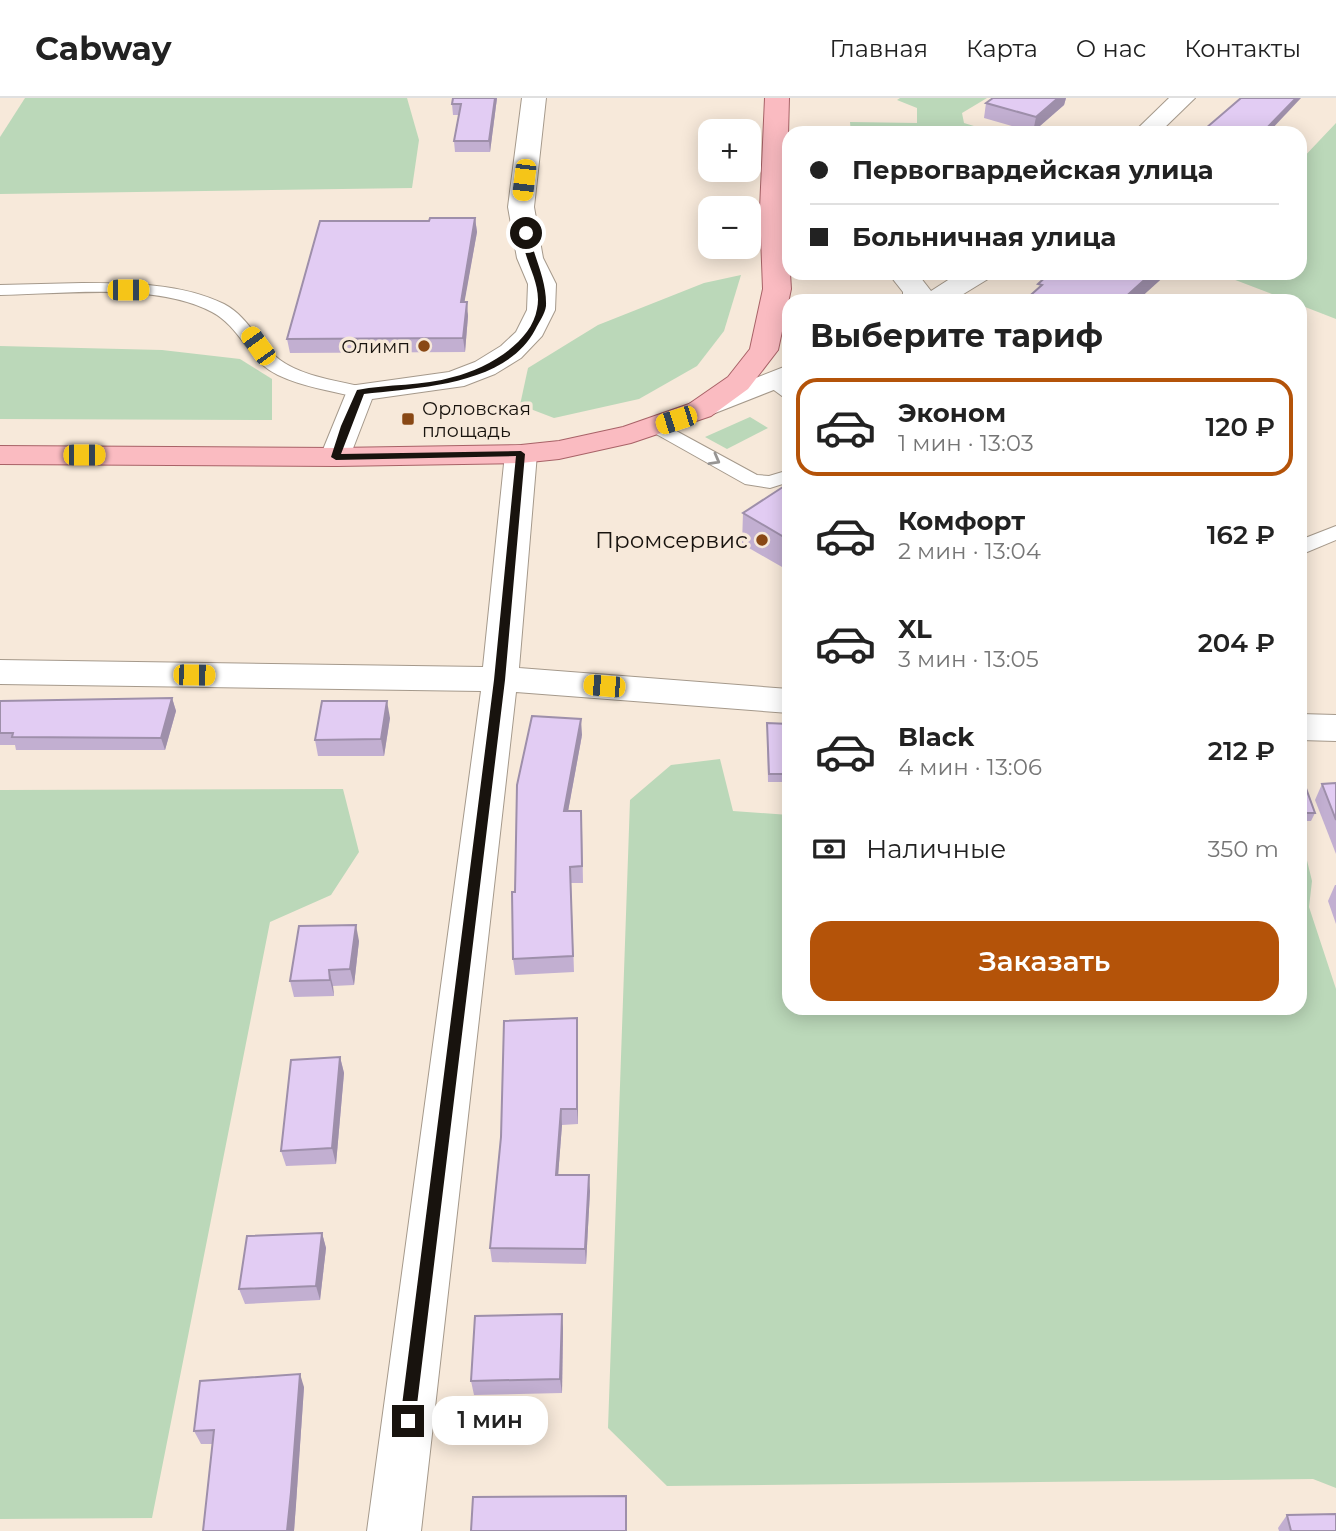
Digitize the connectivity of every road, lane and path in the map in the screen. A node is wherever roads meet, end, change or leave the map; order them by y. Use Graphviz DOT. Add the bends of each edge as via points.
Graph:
graph roads {
  1 [pos="534,98"];
  2 [pos="777,98"];
  3 [pos="1183,98"];
  4 [pos="1152,126"];
  5 [pos="773,209"];
  6 [pos="782,222"];
  7 [pos="782,270"];
  8 [pos="967,280"];
  9 [pos="0,290"];
  10 [pos="944,294"];
  11 [pos="782,299"];
  12 [pos="782,384"];
  13 [pos="360,392"];
  14 [pos="700,410"];
  15 [pos="656,426"];
  16 [pos="521,454"];
  17 [pos="0,455"];
  18 [pos="336,457"];
  19 [pos="782,478"];
  20 [pos="1336,532"];
  21 [pos="1307,545"];
  22 [pos="0,672"];
  23 [pos="499,680"];
  24 [pos="782,700"];
  25 [pos="1307,727"];
  26 [pos="1336,728"];
  27 [pos="394,1531"];
  1 -- 13 [label="street" via="520,207 530,258 541,284 541,310 527,336 485,368 454,380"];
  2 -- 5 [label="main road"];
  3 -- 4 [label="street"];
  5 -- 6 [label="street"];
  5 -- 7 [label="main road"];
  8 -- 10 [label="street"];
  9 -- 13 [label="lane" via="187,295 219,308 243,326 275,366"];
  11 -- 14 [label="main road" via="764,350 738,383"];
  12 -- 14 [label="street"];
  13 -- 18 [label="street"];
  14 -- 15 [label="main road"];
  15 -- 16 [label="main road" via="559,450"];
  15 -- 19 [label="lane, one-way" via="752,480"];
  16 -- 18 [label="main road"];
  16 -- 23 [label="street"];
  17 -- 18 [label="main road"];
  20 -- 21 [label="lane"];
  22 -- 23 [label="street"];
  23 -- 24 [label="street"];
  23 -- 27 [label="street"];
  25 -- 26 [label="street"];
}
